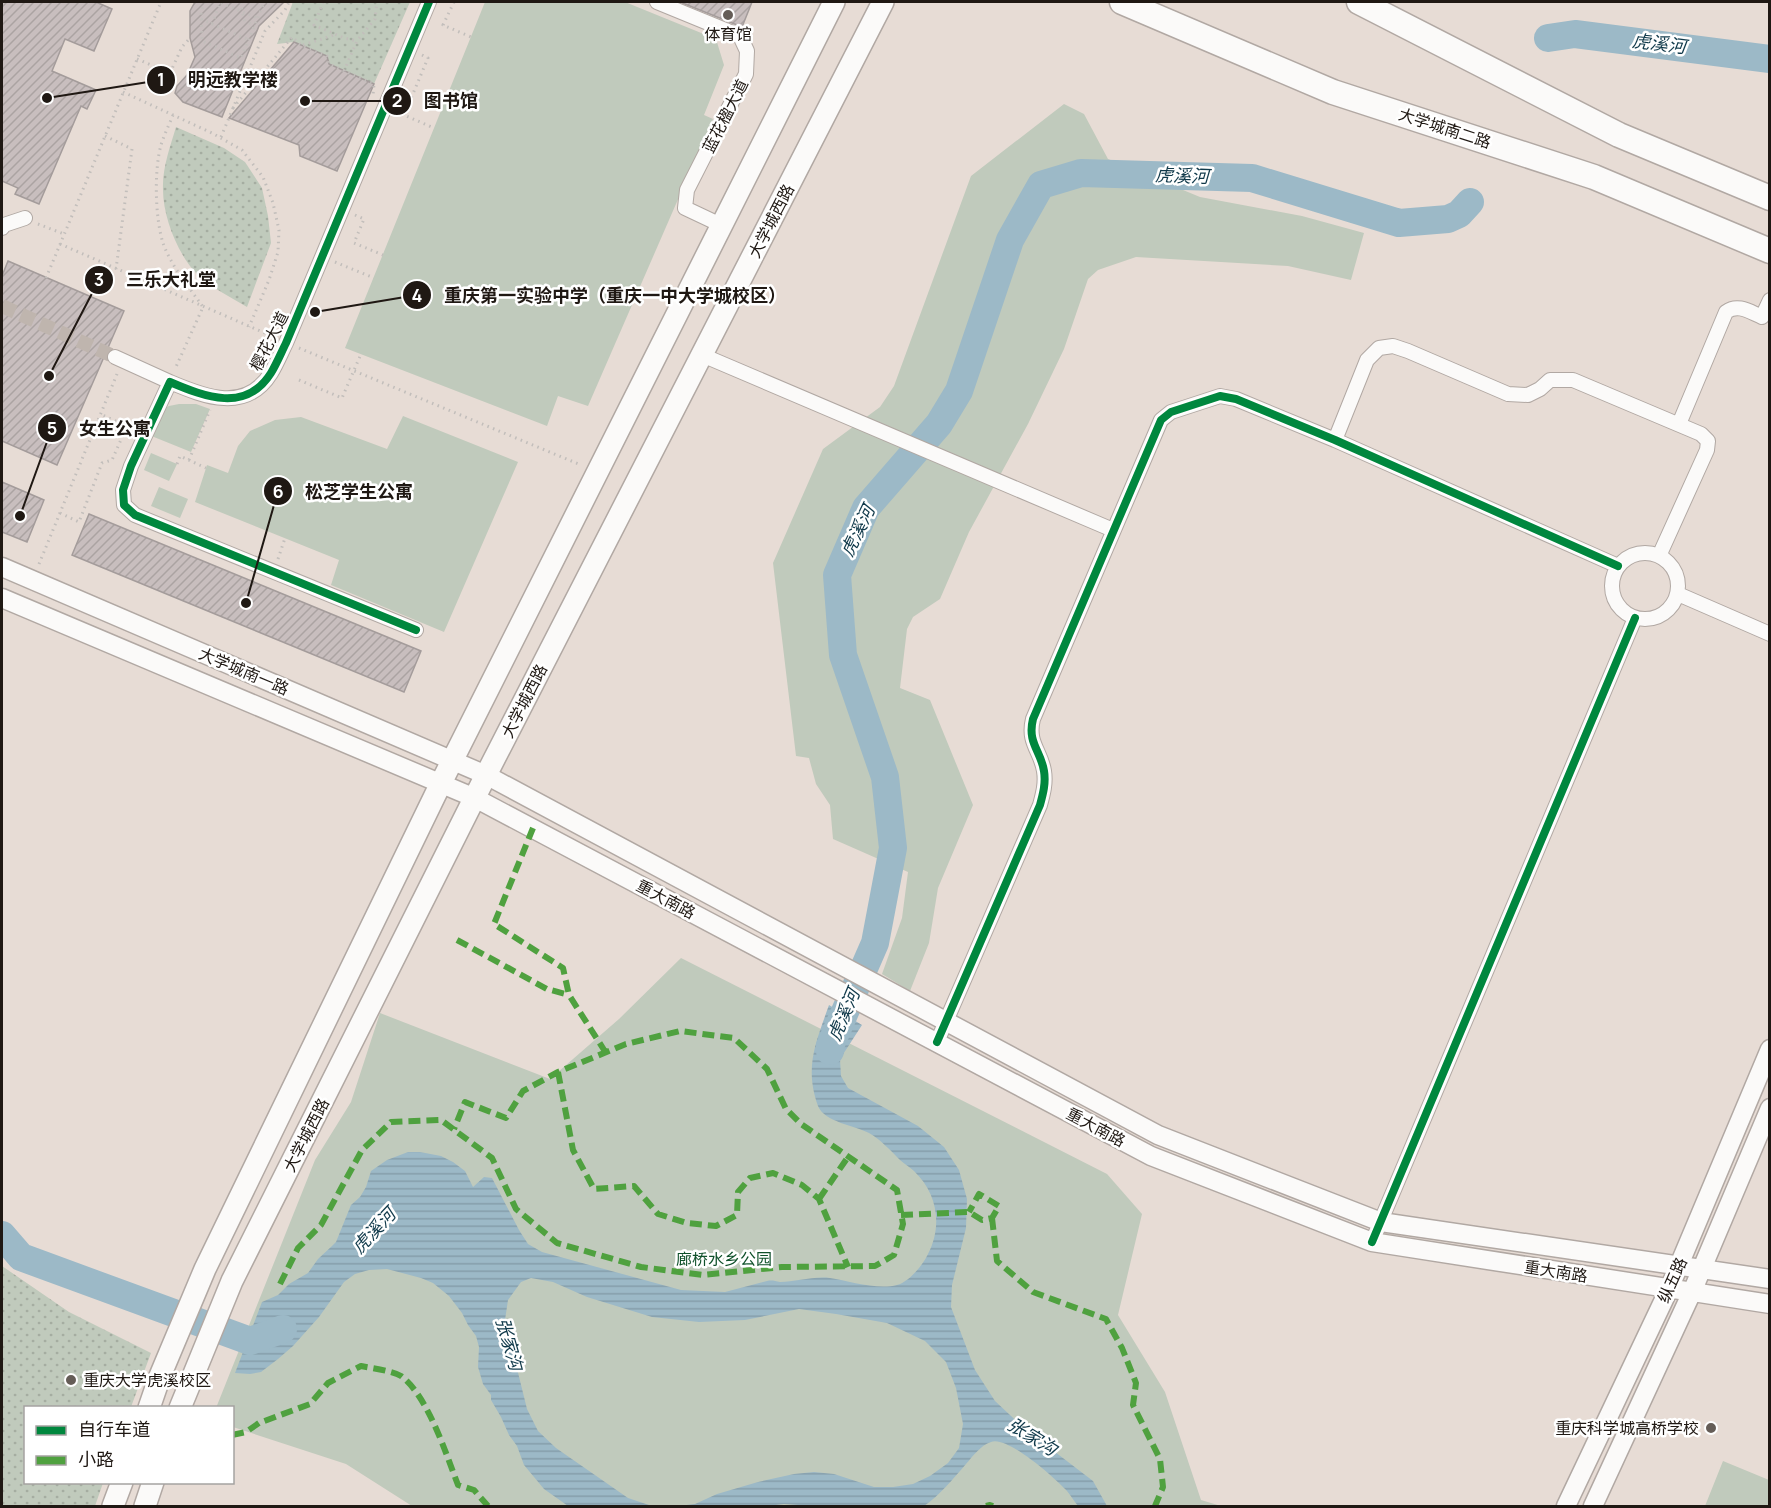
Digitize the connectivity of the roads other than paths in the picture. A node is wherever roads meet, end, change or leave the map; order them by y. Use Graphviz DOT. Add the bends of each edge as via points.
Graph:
graph roads {
  1 [pos="429,2"];
  2 [pos="657,2"];
  3 [pos="834,2"];
  4 [pos="883,2"];
  5 [pos="1122,2"];
  6 [pos="1359,2"];
  7 [pos="1770,198"];
  8 [pos="26,218"];
  9 [pos="721,225"];
  10 [pos="2,228"];
  11 [pos="1770,251"];
  12 [pos="1770,300"];
  13 [pos="702,355"];
  14 [pos="119,359"];
  15 [pos="170,382"];
  16 [pos="1679,424"];
  17 [pos="1335,440"];
  18 [pos="1113,530"];
  19 [pos="1659,556"];
  20 [pos="1618,566"];
  21 [pos="2,567"];
  22 [pos="1678,594"];
  23 [pos="2,598"];
  24 [pos="1635,618"];
  25 [pos="416,630"];
  26 [pos="1770,634"];
  27 [pos="452,760"];
  28 [pos="486,775"];
  29 [pos="441,783"];
  30 [pos="475,798"];
  31 [pos="946,1022"];
  32 [pos="937,1042"];
  33 [pos="1770,1049"];
  34 [pos="1770,1108"];
  35 [pos="1381,1222"];
  36 [pos="1372,1242"];
  37 [pos="1679,1265"];
  38 [pos="1702,1269"];
  39 [pos="1770,1279"];
  40 [pos="1669,1289"];
  41 [pos="1692,1292"];
  42 [pos="1770,1304"];
  43 [pos="149,1406"];
  44 [pos="180,1406"];
  45 [pos="121,1484"];
  46 [pos="152,1484"];
  47 [pos="113,1506"];
  48 [pos="145,1506"];
  49 [pos="1566,1506"];
  50 [pos="1593,1506"];
  1 -- 15 [label="street, 樱花大道" via="270,374 254,392 227,400 196,394"];
  2 -- 9 [label="street, 蓝花楹大道" via="740,36 747,51 746,74 687,190 685,208"];
  3 -- 9 [label="main road, 大学城西路"];
  4 -- 13 [label="main road, 大学城西路"];
  5 -- 11 [label="highway, 大学城南二路" via="1333,92 1594,177"];
  6 -- 7 [label="highway" via="1619,135"];
  8 -- 10 [label="street"];
  9 -- 27 [label="main road, 大学城西路"];
  12 -- 16 [label="street" via="1762,317 1738,307 1726,312"];
  13 -- 18 [label="street"];
  13 -- 28 [label="main road, 大学城西路"];
  14 -- 15 [label="street, 樱花大道"];
  15 -- 25 [label="street" via="130,466 123,490 124,505 135,515"];
  16 -- 17 [label="street" via="1573,381 1550,380 1528,395 1508,394 1392,346 1379,348 1367,360"];
  16 -- 19 [label="street" via="1701,434 1708,441 1707,450"];
  17 -- 18 [label="street" via="1220,396 1171,412 1161,420"];
  17 -- 20 [label="street"];
  18 -- 31 [label="street" via="1030,731 1044,769 1040,806"];
  19 -- 20 [label="street" via="1637,553"];
  19 -- 22 [label="street" via="1676,572"];
  20 -- 24 [label="street" via="1611,586 1613,596 1618,606"];
  21 -- 27 [label="main road, 大学城南一路"];
  22 -- 24 [label="street" via="1673,605 1657,618"];
  22 -- 26 [label="street"];
  23 -- 29 [label="main road, 大学城南一路"];
  24 -- 35 [label="street"];
  27 -- 28 [label="main road, 大学城南一路"];
  27 -- 29 [label="main road, 大学城西路"];
  28 -- 30 [label="main road, 大学城西路"];
  28 -- 31 [label="main road, 重大南路"];
  29 -- 30 [label="main road, 大学城南一路"];
  29 -- 43 [label="main road, 大学城西路" via="205,1269"];
  30 -- 32 [label="main road, 重大南路"];
  30 -- 44 [label="main road, 大学城西路" via="232,1281"];
  31 -- 32 [label="street"];
  31 -- 35 [label="main road, 重大南路" via="1158,1135"];
  32 -- 36 [label="main road, 重大南路" via="1151,1156"];
  33 -- 37 [label="main road, 纵五路"];
  34 -- 38 [label="main road, 纵五路"];
  35 -- 36 [label="street"];
  35 -- 37 [label="main road, 重大南路"];
  36 -- 40 [label="main road, 重大南路"];
  37 -- 38 [label="main road, 重大南路"];
  37 -- 40 [label="main road, 纵五路"];
  38 -- 39 [label="main road, 重大南路"];
  38 -- 41 [label="main road, 纵五路"];
  40 -- 41 [label="main road, 重大南路"];
  40 -- 49 [label="main road, 纵五路"];
  41 -- 42 [label="main road, 重大南路"];
  41 -- 50 [label="main road, 纵五路"];
  45 -- 47 [label="main road"];
  46 -- 48 [label="main road"];
}
